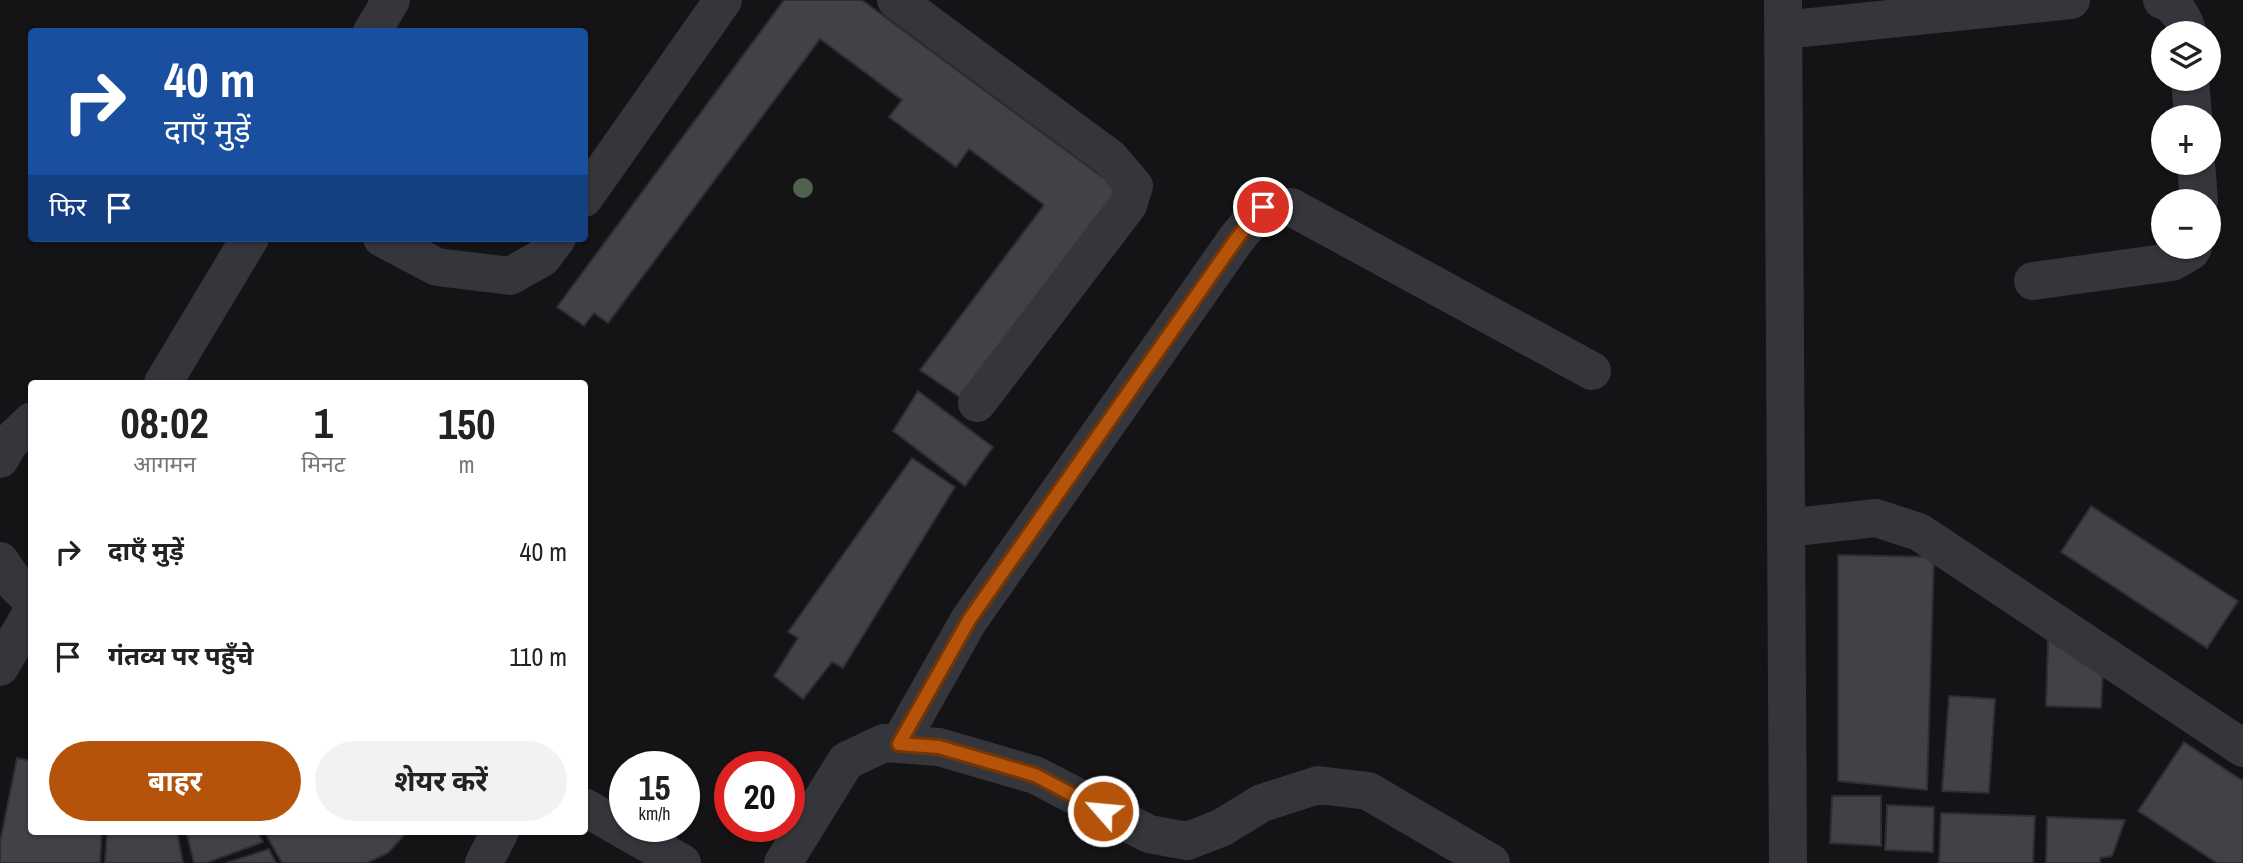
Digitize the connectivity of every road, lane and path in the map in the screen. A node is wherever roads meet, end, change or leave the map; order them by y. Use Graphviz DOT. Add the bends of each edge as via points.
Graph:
graph roads {
  1 [pos="391,0"];
  2 [pos="723,0"];
  3 [pos="896,0"];
  4 [pos="2071,0"];
  5 [pos="2162,0"];
  6 [pos="1984,4"];
  7 [pos="1783,15"];
  8 [pos="2183,21"];
  9 [pos="374,28"];
  10 [pos="588,192"];
  11 [pos="248,242"];
  12 [pos="390,242"];
  13 [pos="554,242"];
  14 [pos="2177,259"];
  15 [pos="2033,281"];
  16 [pos="1592,371"];
  17 [pos="165,380"];
  18 [pos="977,403"];
  19 [pos="1786,528"];
  20 [pos="0,561"];
  21 [pos="28,596"];
  22 [pos="28,619"];
  23 [pos="0,667"];
  24 [pos="899,744"];
  25 [pos="2243,747"];
  26 [pos="588,809"];
  27 [pos="498,835"];
  28 [pos="484,863"];
  29 [pos="682,863"];
  30 [pos="783,863"];
  31 [pos="1491,863"];
  32 [pos="1788,863"];
  1 -- 9 [label="street"];
  2 -- 10 [label="street"];
  3 -- 18 [label="street" via="1110,158 1133,186 1128,205"];
  4 -- 6 [label="street"];
  5 -- 8 [label="street" via="2171,3"];
  6 -- 7 [label="street"];
  7 -- 19 [label="street"];
  11 -- 17 [label="street"];
  12 -- 13 [label="street" via="438,267 510,276 542,258"];
  14 -- 15 [label="street"];
  16 -- 24 [label="street" via="1291,207 1263,207 969,620"];
  19 -- 25 [label="street" via="1876,519 1919,532"];
  19 -- 32 [label="street"];
  20 -- 21 [label="street"];
  22 -- 23 [label="street"];
  24 -- 30 [label="street" via="884,743 846,761"];
  24 -- 31 [label="street" via="939,747 1035,775 1149,834 1187,841 1221,828 1262,803 1318,785 1368,791"];
  26 -- 29 [label="street"];
  27 -- 28 [label="street"];
}
